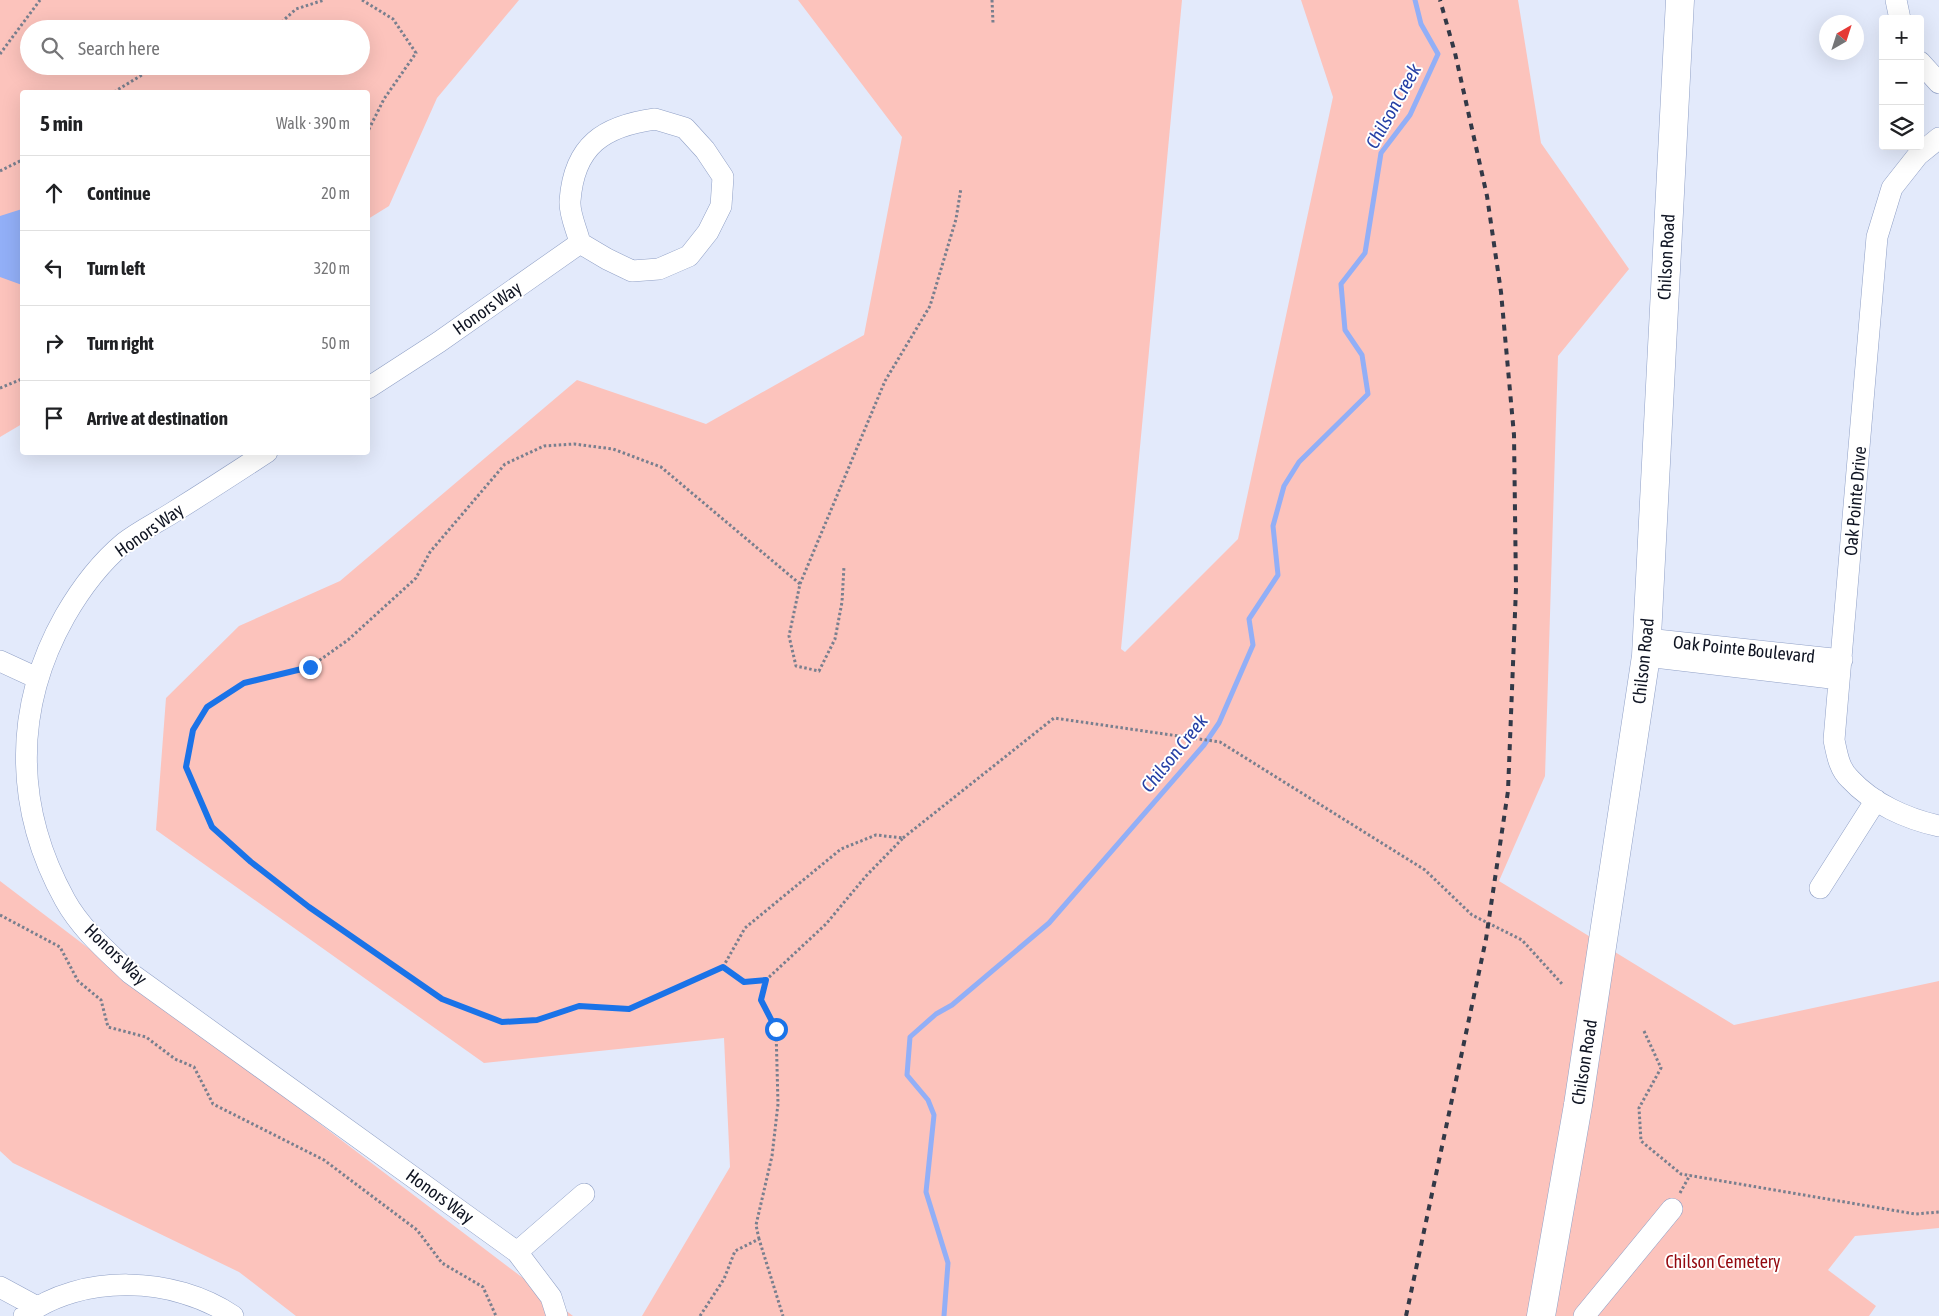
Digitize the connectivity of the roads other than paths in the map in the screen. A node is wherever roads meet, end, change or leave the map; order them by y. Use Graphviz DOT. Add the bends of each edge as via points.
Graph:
graph roads {
  1 [pos="1680,0"];
  2 [pos="1896,0"];
  3 [pos="1899,15"];
  4 [pos="1924,66"];
  5 [pos="1939,83"];
  6 [pos="1939,138"];
  7 [pos="580,243"];
  8 [pos="370,387"];
  9 [pos="262,455"];
  10 [pos="1646,648"];
  11 [pos="0,661"];
  12 [pos="1841,669"];
  13 [pos="37,678"];
  14 [pos="1876,800"];
  15 [pos="1939,826"];
  16 [pos="1820,888"];
  17 [pos="584,1194"];
  18 [pos="1672,1209"];
  19 [pos="517,1252"];
  20 [pos="0,1287"];
  21 [pos="30,1311"];
  22 [pos="233,1316"];
  23 [pos="557,1316"];
  24 [pos="1541,1316"];
  25 [pos="1584,1316"];
  1 -- 10 [label="main road, Chilson Road"];
  2 -- 3 [label="street"];
  4 -- 5 [label="street"];
  6 -- 12 [label="street, Oak Pointe Drive" via="1918,155 1892,188 1877,237"];
  7 -- 7 [label="street" via="570,203 577,165 597,138 626,123 656,119 685,128 705,150 722,177 721,206 708,232 689,256 659,269 632,271"];
  7 -- 8 [label="street, Honors Way"];
  9 -- 13 [label="street, Honors Way" via="124,544 81,589 54,635"];
  10 -- 12 [label="street, Oak Pointe Boulevard"];
  10 -- 24 [label="main road, Chilson Road" via="1578,1105"];
  11 -- 13 [label="street"];
  12 -- 14 [label="street, Oak Pointe Drive" via="1834,740 1838,760 1849,779"];
  13 -- 19 [label="street, Honors Way" via="25,740 26,776 35,823 66,902 95,940 130,973"];
  14 -- 15 [label="street, Oak Pointe Drive" via="1909,819"];
  14 -- 16 [label="street"];
  17 -- 19 [label="street"];
  18 -- 25 [label="street"];
  19 -- 23 [label="street, Honors Way" via="551,1297"];
  20 -- 21 [label="street"];
  21 -- 22 [label="street" via="79,1291 111,1286 151,1286 189,1294"];
}
